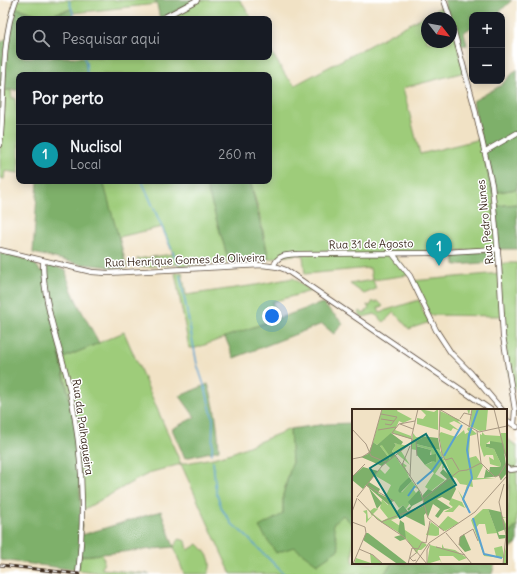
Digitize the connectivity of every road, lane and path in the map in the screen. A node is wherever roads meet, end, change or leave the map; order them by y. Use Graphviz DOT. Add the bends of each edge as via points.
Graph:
graph roads {
  1 [pos="16,0"];
  2 [pos="197,0"];
  3 [pos="444,0"];
  4 [pos="448,12"];
  5 [pos="167,16"];
  6 [pos="457,43"];
  7 [pos="517,132"];
  8 [pos="0,145"];
  9 [pos="484,152"];
  10 [pos="0,250"];
  11 [pos="498,250"];
  12 [pos="392,253"];
  13 [pos="43,261"];
  14 [pos="274,266"];
  15 [pos="490,409"];
  16 [pos="501,409"];
  17 [pos="515,426"];
  18 [pos="507,468"];
  19 [pos="517,469"];
  20 [pos="78,574"];
  1 -- 8 [label="street" via="7,38"];
  2 -- 5 [label="street"];
  3 -- 4 [label="street"];
  6 -- 9 [label="street, Rua Pedro Nunes"];
  7 -- 9 [label="street"];
  9 -- 11 [label="street, Rua Pedro Nunes" via="492,185"];
  10 -- 13 [label="street, Rua Henrique Gomes de Oliveira"];
  11 -- 12 [label="street, Rua 31 de Agosto"];
  11 -- 17 [label="street, Rua Pedro Nunes" via="503,336 515,410"];
  12 -- 14 [label="street, Rua 31 de Agosto" via="282,256 277,258"];
  12 -- 16 [label="street" via="410,276 436,330 451,353"];
  13 -- 14 [label="street, Rua Henrique Gomes de Oliveira" via="107,273"];
  13 -- 20 [label="street, Rua da Palhagueira" via="48,304 67,377 83,492"];
  14 -- 15 [label="street, Rua Henrique Gomes de Oliveira" via="291,274"];
  18 -- 19 [label="street"];
}
